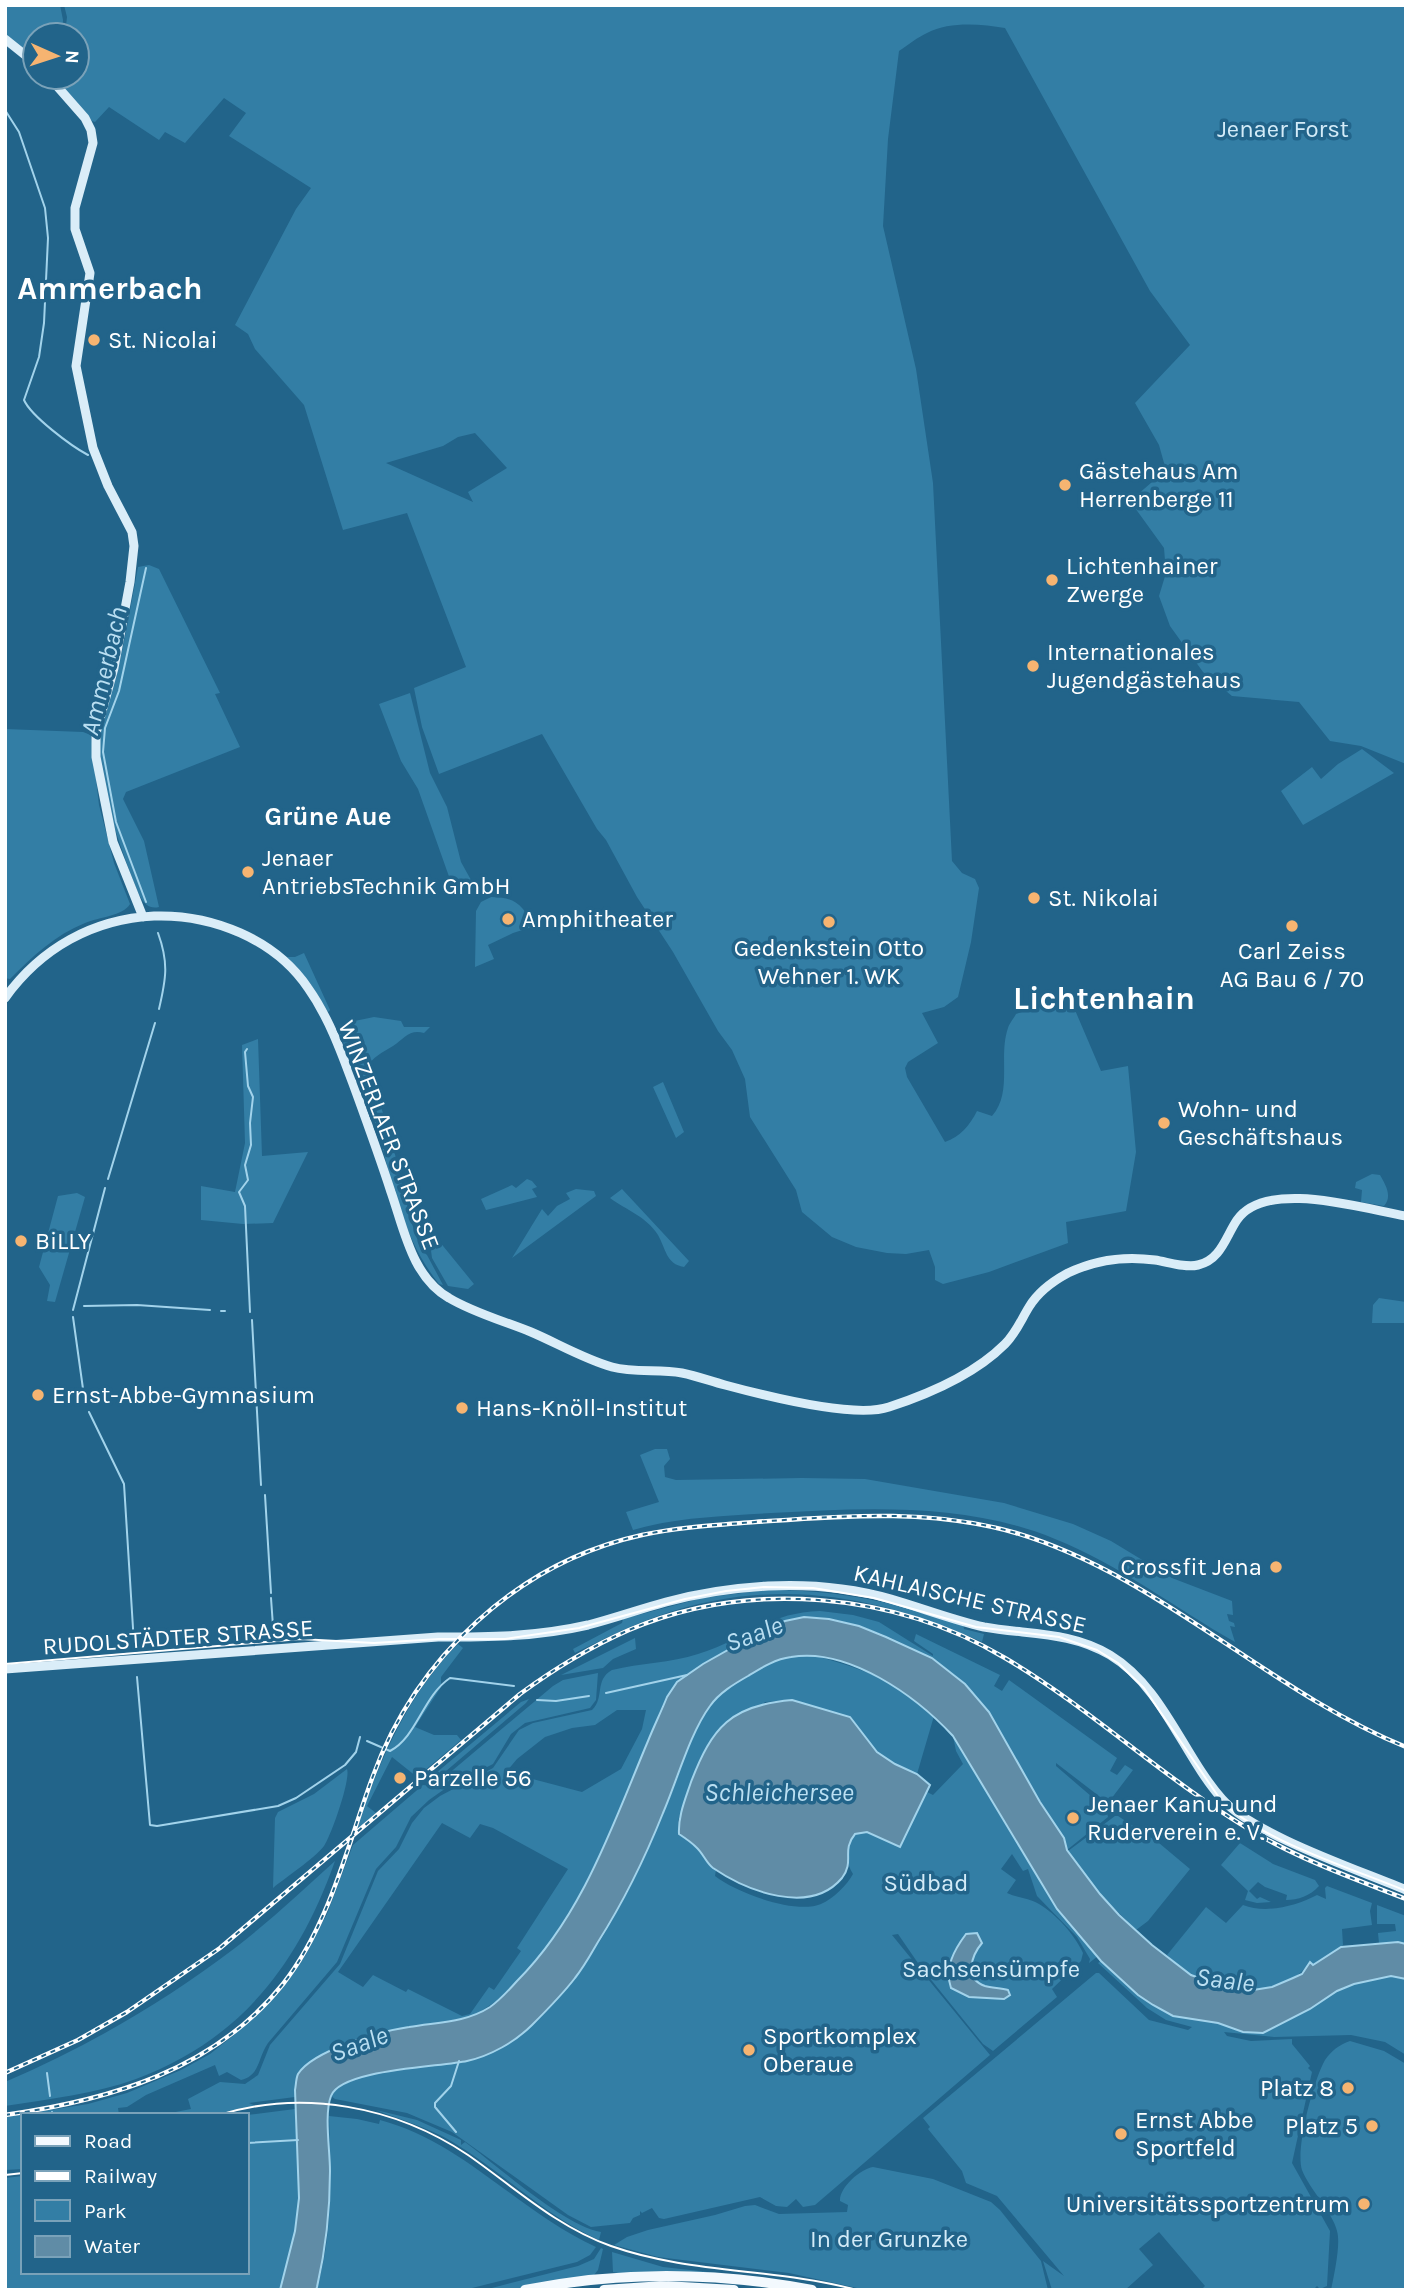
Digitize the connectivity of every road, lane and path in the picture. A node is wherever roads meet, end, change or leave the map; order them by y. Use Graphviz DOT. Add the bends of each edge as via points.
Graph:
graph roads {
  1 [pos="5,39"];
  2 [pos="21,52"];
  3 [pos="61,91"];
  4 [pos="144,917"];
  5 [pos="5,998"];
  6 [pos="1406,1216"];
  7 [pos="353,1643"];
  8 [pos="5,1669"];
  9 [pos="1406,1889"];
  10 [pos="525,2290"];
  11 [pos="604,2290"];
  12 [pos="734,2290"];
  13 [pos="812,2290"];
  1 -- 2 [label="main road"];
  3 -- 4 [label="main road" via="85,118 93,143 75,208 75,229 90,274 76,366 93,449 132,532 134,547 114,668 96,733 96,757 113,842"];
  4 -- 5 [label="main road, WINZERLAER STRASSE" via="100,925 61,944"];
  4 -- 6 [label="main road, WINZERLAER STRASSE" via="185,917 228,927 286,963 308,988 327,1022 407,1240 430,1282 449,1298 609,1366 688,1374 764,1395 849,1410 883,1409 919,1396 985,1361 1007,1342 1044,1289 1068,1273 1128,1258 1200,1265 1224,1244 1242,1214 1270,1199 1306,1199"];
  7 -- 8 [label="main road, RUDOLSTÄDTER STRASSE"];
  7 -- 9 [label="main road, KAHLAISCHE STRASSE" via="549,1632 700,1594 770,1586 859,1592 985,1627 1069,1637 1111,1656 1135,1675 1233,1811 1283,1838"];
  10 -- 13 [label="main road" via="601,2279 668,2276 727,2278"];
  11 -- 12 [label="main road" via="664,2286"];
}
